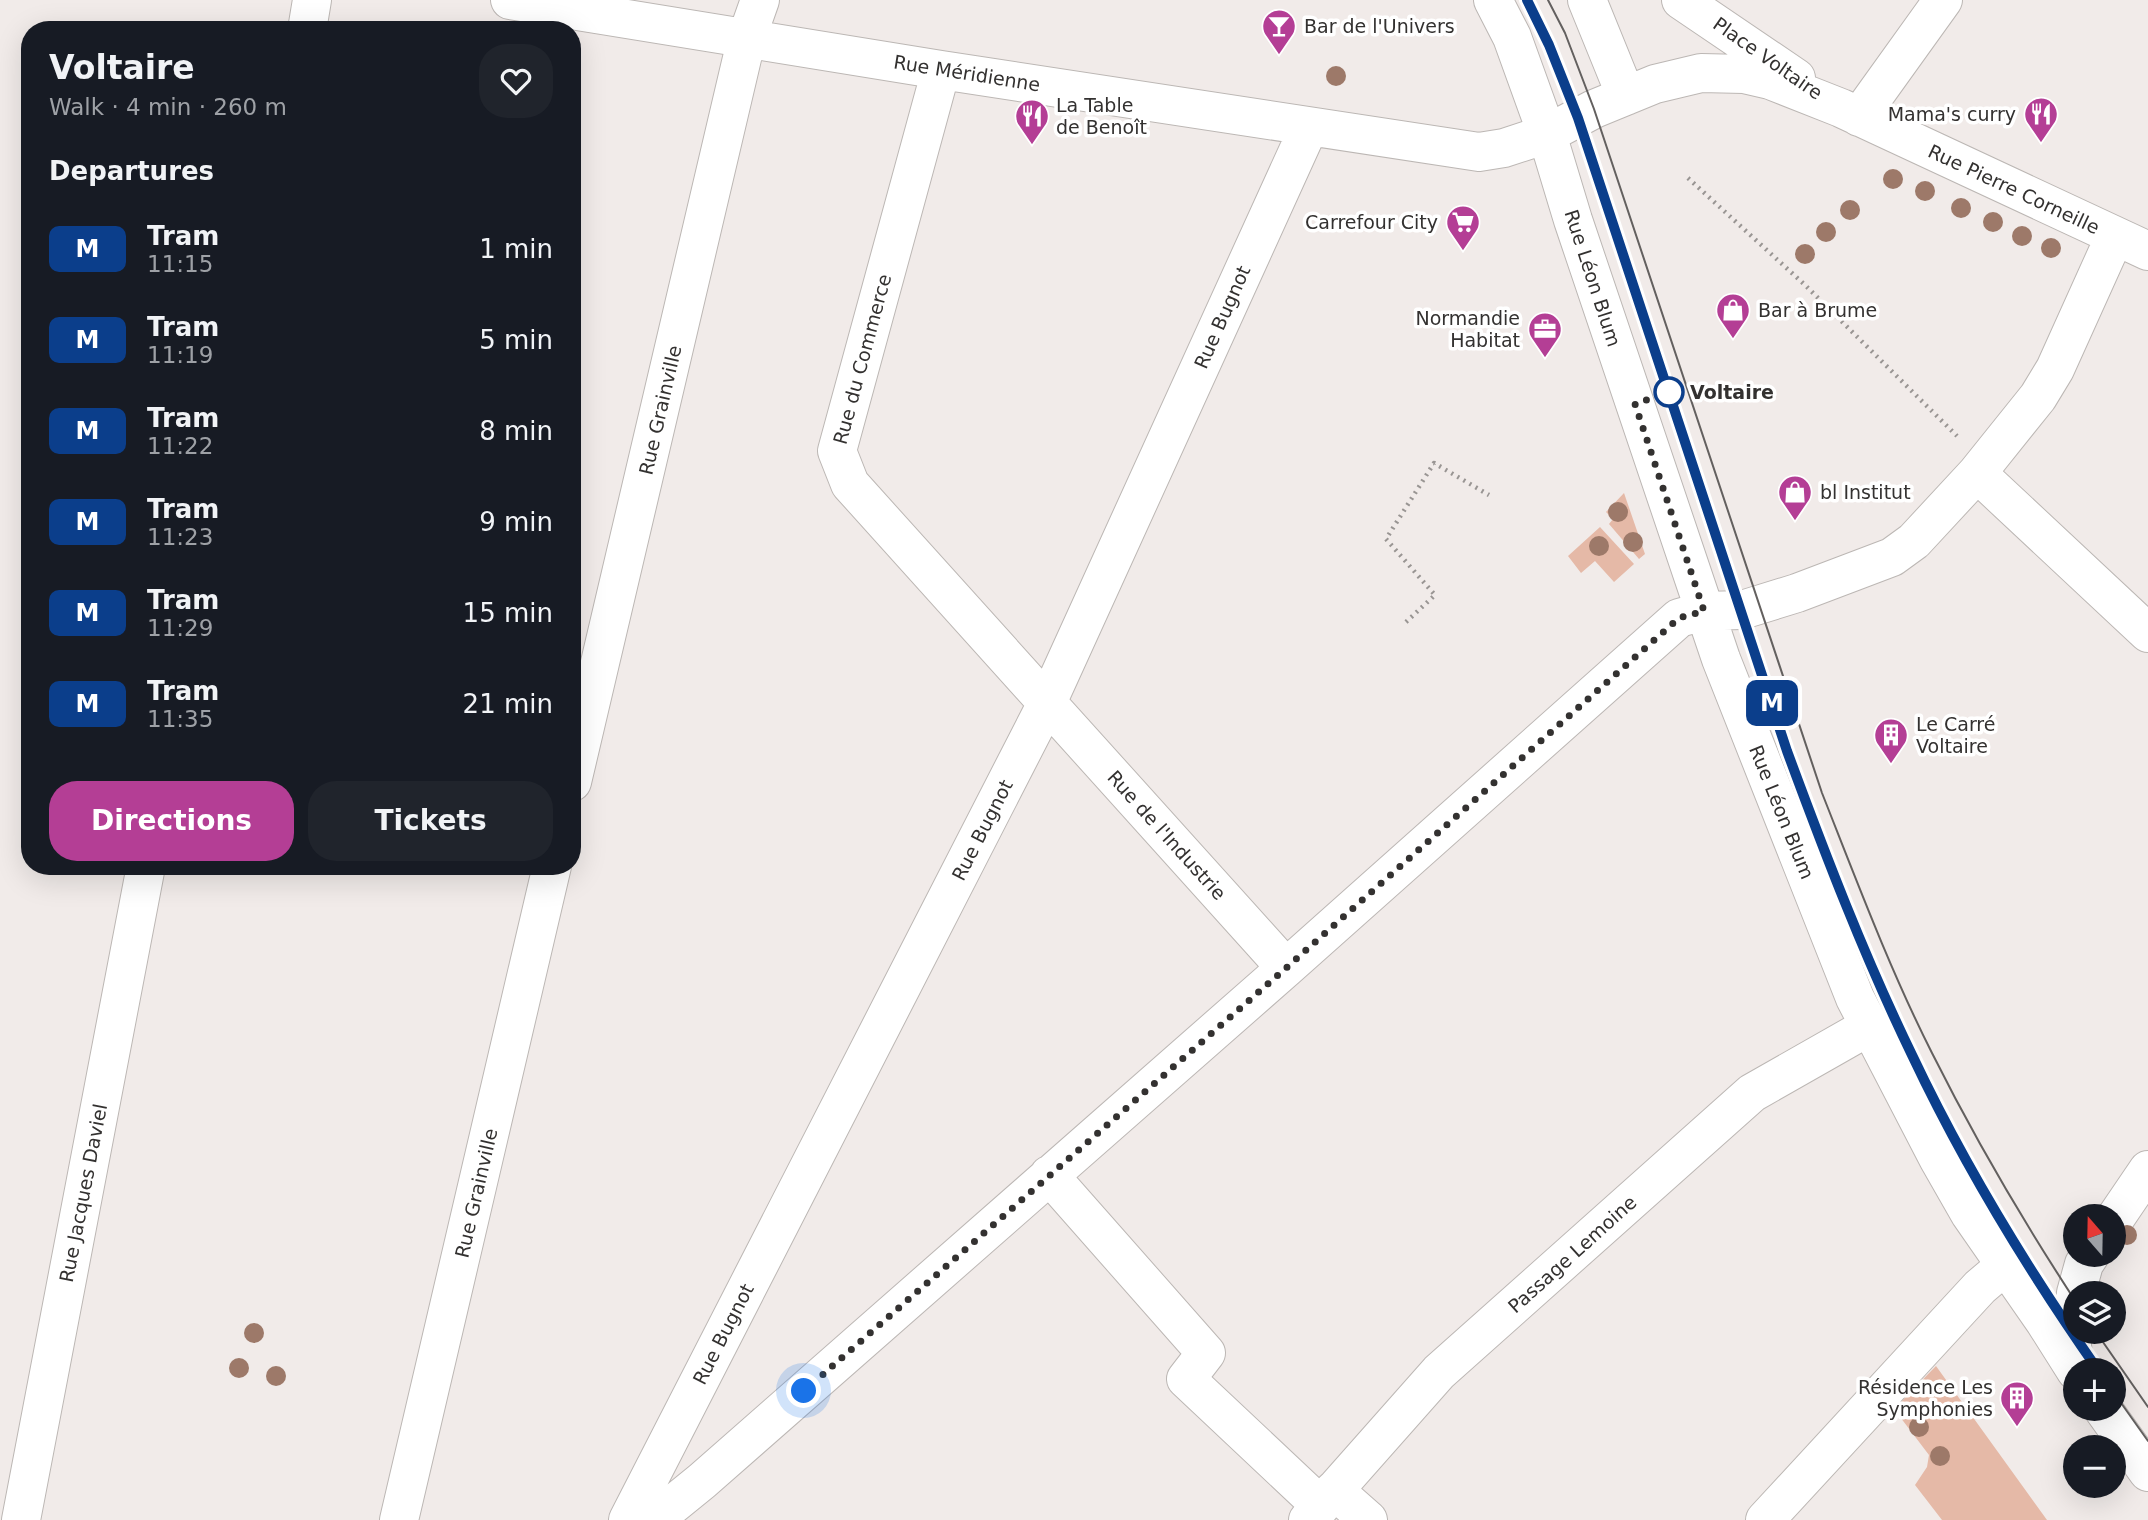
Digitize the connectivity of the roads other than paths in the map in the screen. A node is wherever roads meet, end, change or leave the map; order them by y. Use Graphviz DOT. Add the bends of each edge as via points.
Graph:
graph roads {
  1 [pos="312,0"];
  2 [pos="510,0"];
  3 [pos="760,0"];
  4 [pos="1493,0"];
  5 [pos="1587,0"];
  6 [pos="1681,0"];
  7 [pos="1943,0"];
  8 [pos="308,21"];
  9 [pos="747,37"];
  10 [pos="941,70"];
  11 [pos="1626,96"];
  12 [pos="1850,113"];
  13 [pos="1309,127"];
  14 [pos="1547,134"];
  15 [pos="2131,244"];
  16 [pos="1981,468"];
  17 [pos="1704,611"];
  18 [pos="2148,633"];
  19 [pos="1047,703"];
  20 [pos="581,744"];
  21 [pos="144,875"];
  22 [pos="550,875"];
  23 [pos="1286,968"];
  24 [pos="1868,1027"];
  25 [pos="2148,1170"];
  26 [pos="1049,1175"];
  27 [pos="2125,1204"];
  28 [pos="2006,1265"];
  29 [pos="2067,1358"];
  30 [pos="2112,1421"];
  31 [pos="2148,1472"];
  32 [pos="1321,1505"];
  33 [pos="21,1520"];
  34 [pos="399,1520"];
  35 [pos="628,1520"];
  36 [pos="654,1520"];
  37 [pos="1368,1520"];
  38 [pos="1765,1520"];
  1 -- 8 [label="street"];
  2 -- 9 [label="street, Rue Méridienne"];
  3 -- 9 [label="street, Rue Grainville"];
  4 -- 14 [label="street" via="1512,37"];
  5 -- 11 [label="street"];
  6 -- 12 [label="street, Place Voltaire"];
  7 -- 12 [label="street"];
  9 -- 10 [label="street, Rue Méridienne"];
  9 -- 20 [label="street, Rue Grainville"];
  10 -- 13 [label="street, Rue Méridienne"];
  10 -- 19 [label="street, Rue du Commerce" via="837,451 850,484"];
  11 -- 12 [label="street, Place Voltaire" via="1701,74 1744,74"];
  11 -- 14 [label="street, Place Voltaire"];
  12 -- 15 [label="street, Rue Pierre Corneille"];
  13 -- 14 [label="street, Rue Méridienne" via="1479,152"];
  13 -- 19 [label="street, Rue Bugnot"];
  14 -- 17 [label="street, Rue Léon Blum"];
  15 -- 16 [label="street" via="2050,378"];
  16 -- 17 [label="street" via="1914,541 1892,557 1750,608"];
  16 -- 18 [label="street"];
  17 -- 23 [label="street" via="1679,618"];
  17 -- 24 [label="street, Rue Léon Blum"];
  19 -- 23 [label="street, Rue de l'Industrie"];
  19 -- 35 [label="street, Rue Bugnot"];
  21 -- 33 [label="street, Rue Jacques Daviel"];
  22 -- 34 [label="street, Rue Grainville"];
  23 -- 26 [label="street"];
  24 -- 28 [label="street, Rue Léon Blum" via="1970,1214"];
  24 -- 32 [label="street, Passage Lemoine" via="1752,1093 1439,1372"];
  25 -- 27 [label="street"];
  26 -- 32 [label="street" via="1206,1353 1186,1379"];
  26 -- 36 [label="street"];
  28 -- 29 [label="street, Rue Léon Blum"];
  28 -- 38 [label="street" via="1980,1287"];
  30 -- 31 [label="street"];
  32 -- 37 [label="street"];
}
